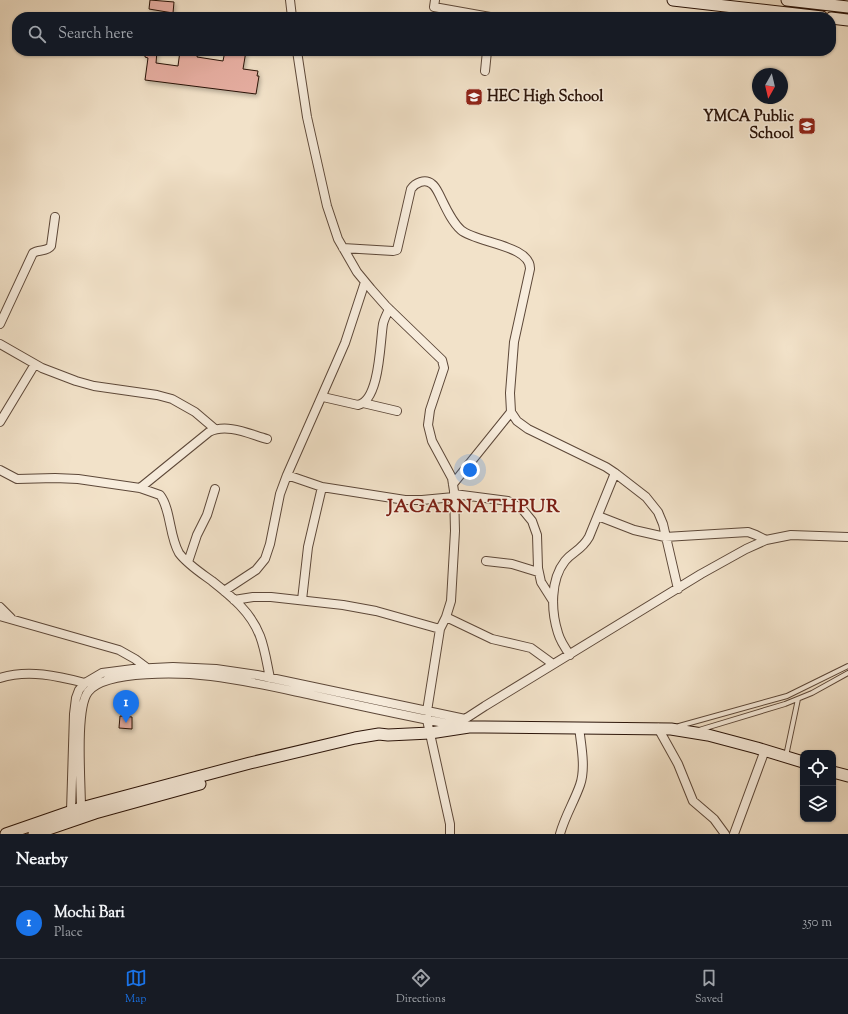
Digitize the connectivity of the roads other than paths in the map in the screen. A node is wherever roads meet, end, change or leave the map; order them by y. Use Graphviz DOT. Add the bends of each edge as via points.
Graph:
graph roads {
  1 [pos="290,0"];
  2 [pos="435,0"];
  3 [pos="673,0"];
  4 [pos="787,0"];
  5 [pos="811,1"];
  6 [pos="848,7"];
  7 [pos="291,12"];
  8 [pos="462,12"];
  9 [pos="778,12"];
  10 [pos="836,19"];
  11 [pos="848,20"];
  12 [pos="298,56"];
  13 [pos="486,56"];
  14 [pos="485,71"];
  15 [pos="55,217"];
  16 [pos="343,248"];
  17 [pos="365,282"];
  18 [pos="389,309"];
  19 [pos="0,324"];
  20 [pos="0,344"];
  21 [pos="35,364"];
  22 [pos="322,397"];
  23 [pos="363,403"];
  24 [pos="397,411"];
  25 [pos="511,412"];
  26 [pos="0,422"];
  27 [pos="215,428"];
  28 [pos="267,438"];
  29 [pos="0,470"];
  30 [pos="615,473"];
  31 [pos="287,475"];
  32 [pos="453,484"];
  33 [pos="322,487"];
  34 [pos="140,488"];
  35 [pos="215,489"];
  36 [pos="454,495"];
  37 [pos="598,516"];
  38 [pos="665,537"];
  39 [pos="848,537"];
  40 [pos="766,540"];
  41 [pos="486,561"];
  42 [pos="188,562"];
  43 [pos="538,572"];
  44 [pos="678,589"];
  45 [pos="224,591"];
  46 [pos="234,600"];
  47 [pos="302,600"];
  48 [pos="553,601"];
  49 [pos="0,608"];
  50 [pos="0,616"];
  51 [pos="446,617"];
  52 [pos="12,620"];
  53 [pos="440,629"];
  54 [pos="570,654"];
  55 [pos="553,664"];
  56 [pos="848,666"];
  57 [pos="147,668"];
  58 [pos="848,673"];
  59 [pos="0,678"];
  60 [pos="270,678"];
  61 [pos="85,683"];
  62 [pos="798,699"];
  63 [pos="376,700"];
  64 [pos="375,708"];
  65 [pos="427,711"];
  66 [pos="427,720"];
  67 [pos="461,725"];
  68 [pos="579,727"];
  69 [pos="658,728"];
  70 [pos="671,729"];
  71 [pos="693,732"];
  72 [pos="430,733"];
  73 [pos="388,735"];
  74 [pos="765,750"];
  75 [pos="786,757"];
  76 [pos="800,761"];
  77 [pos="836,773"];
  78 [pos="848,776"];
  79 [pos="76,810"];
  80 [pos="6,834"];
  81 [pos="34,834"];
  82 [pos="450,834"];
  83 [pos="560,834"];
  84 [pos="725,834"];
  85 [pos="734,834"];
  1 -- 7 [label="street"];
  2 -- 8 [label="street" via="434,7"];
  3 -- 9 [label="main road"];
  4 -- 5 [label="main road"];
  5 -- 6 [label="main road"];
  10 -- 11 [label="main road"];
  12 -- 16 [label="street" via="307,117 327,206"];
  13 -- 14 [label="street"];
  15 -- 19 [label="street" via="51,246 47,250 33,253"];
  16 -- 17 [label="street"];
  16 -- 25 [label="street" via="397,250 411,190 418,183 426,181 434,185 455,223 463,232 510,248 525,258 530,264 530,269 514,342"];
  17 -- 18 [label="street"];
  17 -- 22 [label="street" via="344,344"];
  18 -- 23 [label="street" via="383,325 376,379"];
  18 -- 32 [label="street" via="444,363 428,425 432,441"];
  20 -- 21 [label="street"];
  21 -- 26 [label="street"];
  21 -- 27 [label="street" via="85,384 172,399 196,412"];
  22 -- 23 [label="street" via="358,405"];
  22 -- 31 [label="street"];
  23 -- 24 [label="street"];
  25 -- 30 [label="street" via="528,430"];
  25 -- 32 [label="street"];
  27 -- 28 [label="street"];
  27 -- 34 [label="street"];
  29 -- 34 [label="street" via="22,480 64,478"];
  30 -- 37 [label="street"];
  30 -- 38 [label="street" via="654,506 661,518"];
  31 -- 33 [label="street"];
  31 -- 45 [label="street" via="265,559 256,570"];
  32 -- 36 [label="street"];
  33 -- 36 [label="street" via="405,500"];
  33 -- 47 [label="street" via="308,547"];
  34 -- 42 [label="street" via="163,498 175,545"];
  35 -- 42 [label="street"];
  36 -- 43 [label="street" via="508,501 524,510 532,521 537,535"];
  36 -- 51 [label="street" via="452,589"];
  37 -- 38 [label="street" via="634,530"];
  37 -- 48 [label="street" via="583,547 562,566 555,584"];
  38 -- 40 [label="street" via="748,532"];
  38 -- 44 [label="street"];
  39 -- 40 [label="street" via="791,535"];
  40 -- 44 [label="street"];
  41 -- 43 [label="street" via="512,564"];
  42 -- 45 [label="street"];
  43 -- 48 [label="street"];
  44 -- 54 [label="street"];
  45 -- 46 [label="street"];
  46 -- 47 [label="street" via="266,596"];
  46 -- 60 [label="street" via="258,631"];
  47 -- 53 [label="street" via="368,609"];
  48 -- 54 [label="street" via="558,633"];
  49 -- 52 [label="street"];
  50 -- 52 [label="street"];
  51 -- 53 [label="street"];
  51 -- 55 [label="street" via="492,639 531,648"];
  52 -- 57 [label="street" via="119,650"];
  53 -- 65 [label="street"];
  54 -- 55 [label="street"];
  55 -- 67 [label="street"];
  56 -- 70 [label="lane" via="787,696"];
  57 -- 60 [label="street" via="216,669"];
  57 -- 61 [label="street" via="102,673"];
  58 -- 62 [label="lane"];
  59 -- 61 [label="street" via="40,674"];
  60 -- 63 [label="street"];
  61 -- 79 [label="street" via="76,698 74,714"];
  62 -- 71 [label="lane"];
  62 -- 75 [label="lane"];
  63 -- 64 [label="street"];
  63 -- 65 [label="street"];
  64 -- 66 [label="street"];
  64 -- 79 [label="street" via="212,676 161,674 112,678 93,687 84,698"];
  65 -- 66 [label="street"];
  65 -- 67 [label="street"];
  66 -- 67 [label="street"];
  66 -- 72 [label="street"];
  67 -- 68 [label="main road"];
  67 -- 72 [label="main road"];
  68 -- 69 [label="main road"];
  68 -- 83 [label="street" via="582,780"];
  69 -- 70 [label="main road"];
  69 -- 84 [label="street" via="678,764 693,801 714,819"];
  70 -- 71 [label="main road"];
  71 -- 74 [label="main road"];
  72 -- 73 [label="main road"];
  72 -- 82 [label="street"];
  73 -- 79 [label="main road" via="379,734 323,745"];
  73 -- 81 [label="main road" via="380,740 260,768 118,806"];
  74 -- 75 [label="main road"];
  74 -- 85 [label="street"];
  75 -- 76 [label="main road"];
  77 -- 78 [label="main road"];
  79 -- 80 [label="main road"];
}
